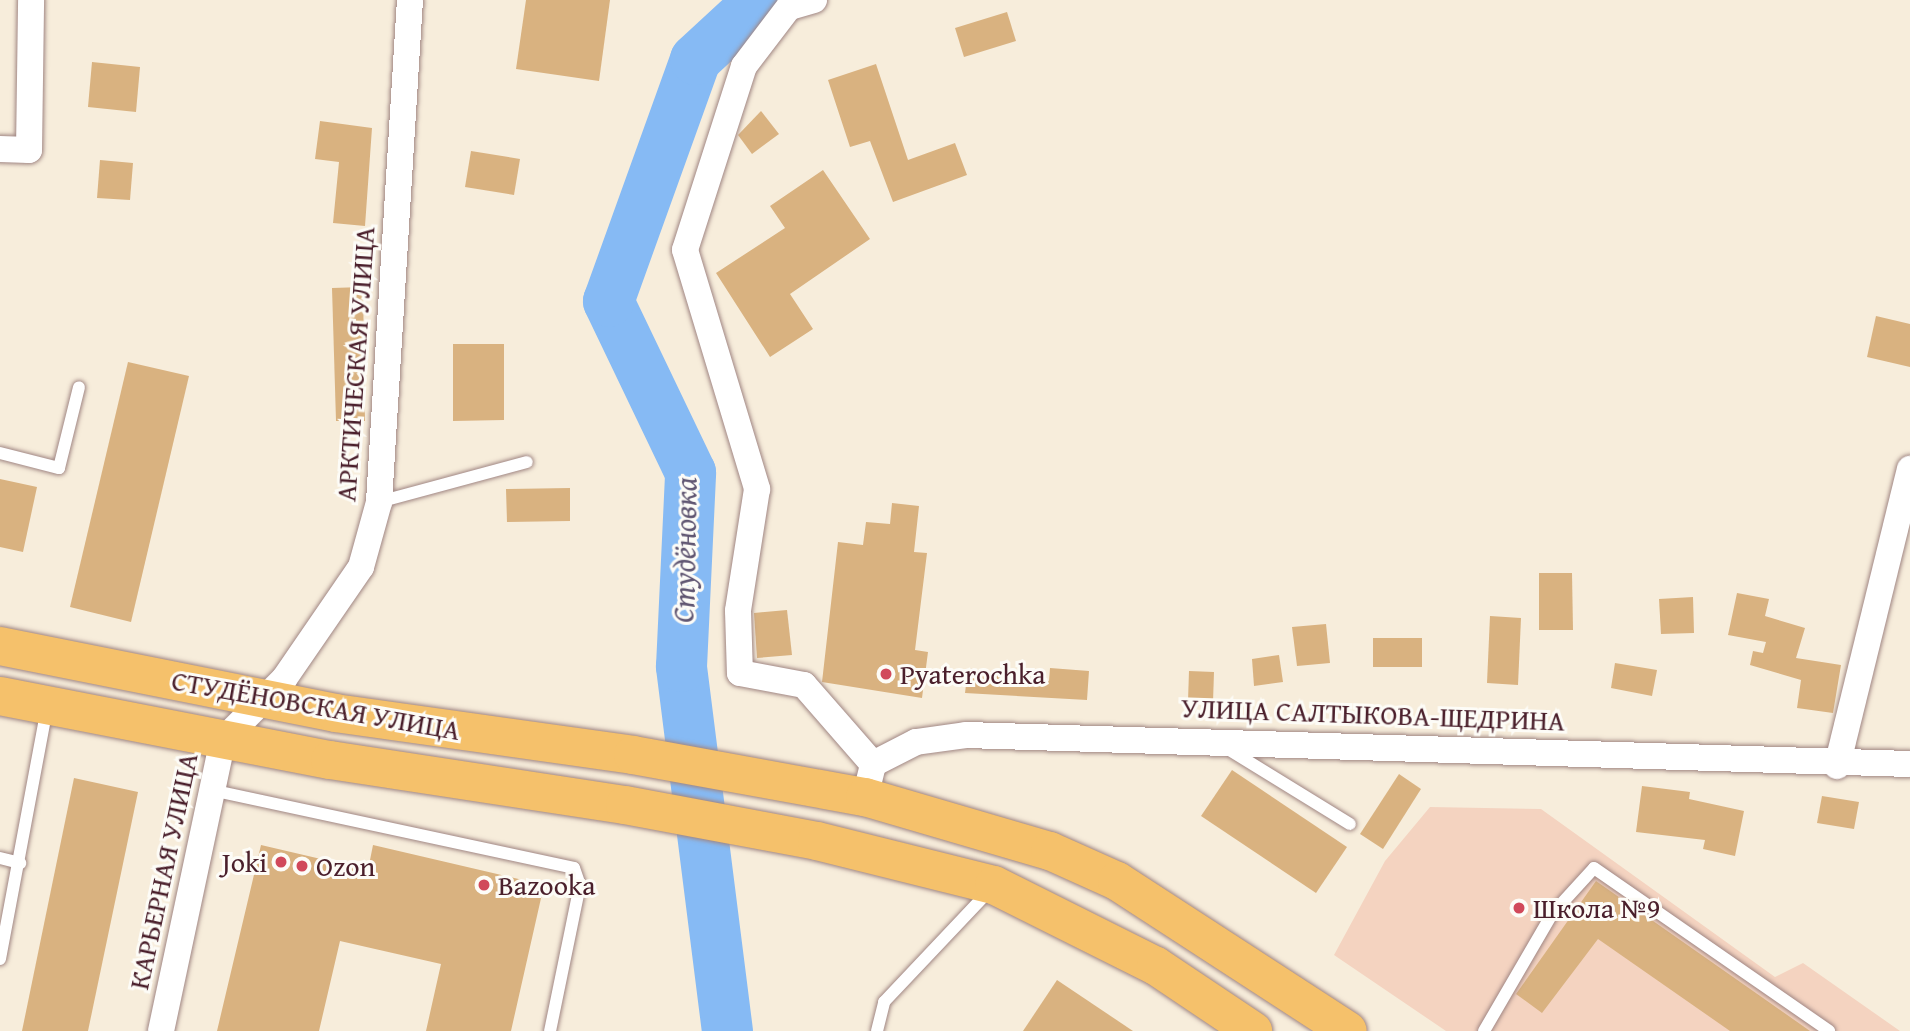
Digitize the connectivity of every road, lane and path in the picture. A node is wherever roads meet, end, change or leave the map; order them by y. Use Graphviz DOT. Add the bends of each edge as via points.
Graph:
graph roads {
  1 [pos="32,0"];
  2 [pos="410,0"];
  3 [pos="814,0"];
  4 [pos="0,149"];
  5 [pos="79,387"];
  6 [pos="0,453"];
  7 [pos="527,462"];
  8 [pos="1910,468"];
  9 [pos="379,502"];
  10 [pos="0,646"];
  11 [pos="186,683"];
  12 [pos="0,696"];
  13 [pos="263,698"];
  14 [pos="47,706"];
  15 [pos="335,713"];
  16 [pos="177,733"];
  17 [pos="1212,739"];
  18 [pos="223,740"];
  19 [pos="330,760"];
  20 [pos="1910,764"];
  21 [pos="1836,766"];
  22 [pos="869,780"];
  23 [pos="211,790"];
  24 [pos="1350,824"];
  25 [pos="0,858"];
  26 [pos="20,863"];
  27 [pos="994,885"];
  28 [pos="0,959"];
  29 [pos="161,1031"];
  30 [pos="550,1031"];
  31 [pos="877,1031"];
  32 [pos="1253,1031"];
  33 [pos="1348,1031"];
  34 [pos="1484,1031"];
  35 [pos="1829,1031"];
  1 -- 4 [label="street" via="29,150"];
  2 -- 9 [label="street, АРКТИЧЕСКАЯ УЛИЦА"];
  3 -- 22 [label="street" via="789,7 744,66 685,250 757,489 738,611 740,673 804,685"];
  5 -- 6 [label="lane" via="59,468"];
  7 -- 9 [label="lane"];
  8 -- 21 [label="street"];
  9 -- 13 [label="street, АРКТИЧЕСКАЯ УЛИЦА" via="361,568 284,679"];
  10 -- 11 [label="main road, СТУДЁНОВСКАЯ УЛИЦА"];
  11 -- 13 [label="main road, СТУДЁНОВСКАЯ УЛИЦА"];
  11 -- 16 [label="main road" via="206,710 205,723"];
  12 -- 14 [label="main road, СТУДЁНОВСКАЯ УЛИЦА"];
  13 -- 15 [label="main road, СТУДЁНОВСКАЯ УЛИЦА"];
  13 -- 18 [label="street, КАРЬЕРНАЯ УЛИЦА"];
  14 -- 16 [label="main road, СТУДЁНОВСКАЯ УЛИЦА"];
  14 -- 26 [label="lane"];
  15 -- 19 [label="main road" via="306,726 304,740"];
  15 -- 22 [label="main road, СТУДЁНОВСКАЯ УЛИЦА" via="634,755 827,790"];
  16 -- 18 [label="main road, СТУДЁНОВСКАЯ УЛИЦА"];
  17 -- 21 [label="street, УЛИЦА САЛТЫКОВА-ЩЕДРИНА"];
  17 -- 22 [label="street, УЛИЦА САЛТЫКОВА-ЩЕДРИНА" via="966,735 916,742"];
  17 -- 24 [label="lane"];
  18 -- 19 [label="main road, СТУДЁНОВСКАЯ УЛИЦА"];
  18 -- 23 [label="street, КАРЬЕРНАЯ УЛИЦА"];
  19 -- 27 [label="main road, СТУДЁНОВСКАЯ УЛИЦА" via="625,805 817,841"];
  20 -- 21 [label="street, УЛИЦА САЛТЫКОВА-ЩЕДРИНА"];
  22 -- 33 [label="main road" via="1117,881"];
  23 -- 29 [label="street, КАРЬЕРНАЯ УЛИЦА"];
  23 -- 30 [label="lane" via="574,868 580,886"];
  25 -- 26 [label="lane"];
  26 -- 28 [label="lane"];
  27 -- 31 [label="lane" via="884,1002"];
  27 -- 32 [label="main road" via="1156,966"];
  34 -- 35 [label="lane" via="1552,914 1594,868"];
}
